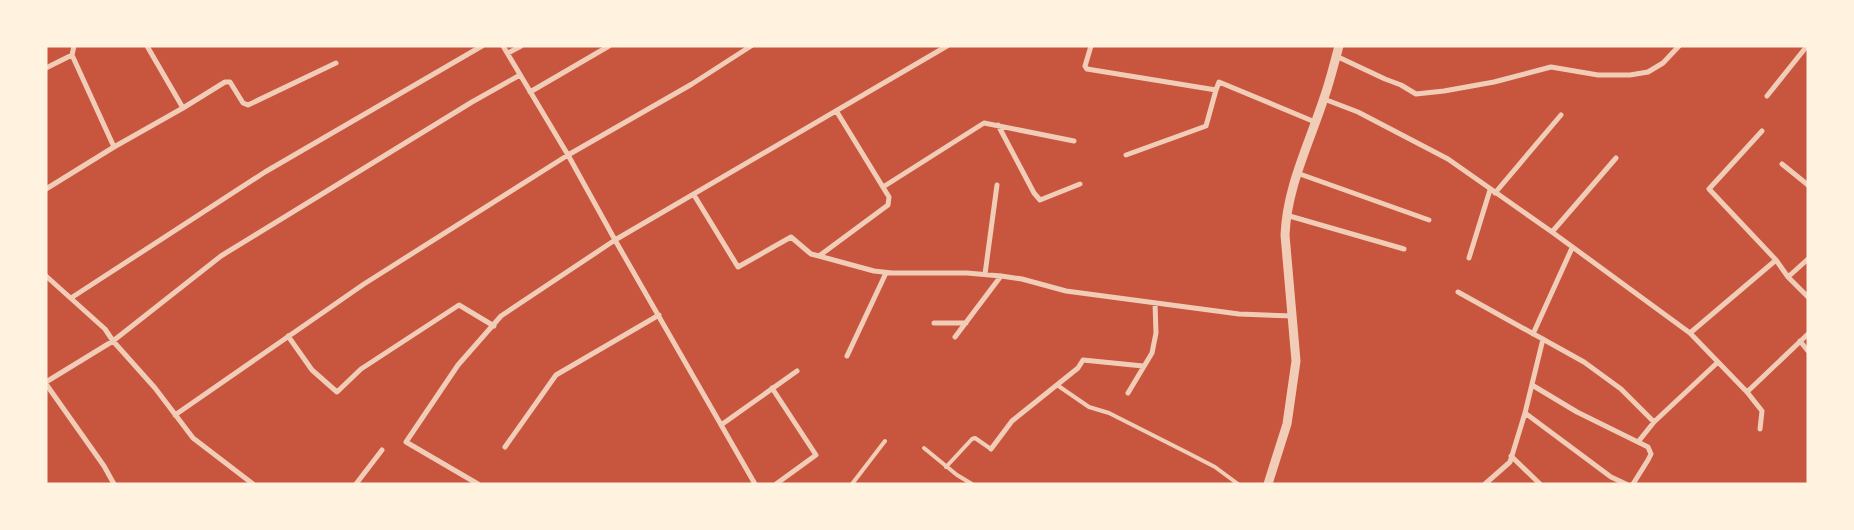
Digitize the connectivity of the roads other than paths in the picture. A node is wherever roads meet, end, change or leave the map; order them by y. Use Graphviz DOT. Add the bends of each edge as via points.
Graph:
graph roads {
  1 [pos="74,46"];
  2 [pos="147,46"];
  3 [pos="482,46"];
  4 [pos="503,46"];
  5 [pos="520,46"];
  6 [pos="609,46"];
  7 [pos="751,46"];
  8 [pos="948,46"];
  9 [pos="1091,46"];
  10 [pos="1339,46"];
  11 [pos="1679,46"];
  12 [pos="1807,46"];
  13 [pos="508,53"];
  14 [pos="72,54"];
  15 [pos="1336,56"];
  16 [pos="336,63"];
  17 [pos="46,68"];
  18 [pos="520,75"];
  19 [pos="1216,90"];
  20 [pos="530,92"];
  21 [pos="1767,96"];
  22 [pos="1324,98"];
  23 [pos="182,108"];
  24 [pos="836,112"];
  25 [pos="1561,115"];
  26 [pos="1315,122"];
  27 [pos="998,125"];
  28 [pos="1762,131"];
  29 [pos="1074,141"];
  30 [pos="114,147"];
  31 [pos="568,155"];
  32 [pos="1126,155"];
  33 [pos="1616,158"];
  34 [pos="1782,164"];
  35 [pos="1296,173"];
  36 [pos="1080,184"];
  37 [pos="997,185"];
  38 [pos="1808,186"];
  39 [pos="883,187"];
  40 [pos="46,188"];
  41 [pos="1493,191"];
  42 [pos="694,195"];
  43 [pos="1286,215"];
  44 [pos="1429,220"];
  45 [pos="1552,232"];
  46 [pos="615,240"];
  47 [pos="1572,248"];
  48 [pos="1404,249"];
  49 [pos="819,256"];
  50 [pos="1469,258"];
  51 [pos="1808,259"];
  52 [pos="1776,260"];
  53 [pos="886,272"];
  54 [pos="985,274"];
  55 [pos="46,276"];
  56 [pos="1001,276"];
  57 [pos="1788,277"];
  58 [pos="1458,292"];
  59 [pos="1808,297"];
  60 [pos="71,298"];
  61 [pos="1155,303"];
  62 [pos="659,315"];
  63 [pos="1292,316"];
  64 [pos="934,323"];
  65 [pos="966,323"];
  66 [pos="494,326"];
  67 [pos="1690,333"];
  68 [pos="1533,334"];
  69 [pos="1808,334"];
  70 [pos="288,336"];
  71 [pos="955,337"];
  72 [pos="1542,339"];
  73 [pos="112,341"];
  74 [pos="1800,342"];
  75 [pos="1808,351"];
  76 [pos="846,356"];
  77 [pos="1718,362"];
  78 [pos="1143,366"];
  79 [pos="797,371"];
  80 [pos="46,384"];
  81 [pos="1057,385"];
  82 [pos="1532,385"];
  83 [pos="772,388"];
  84 [pos="1747,392"];
  85 [pos="1128,393"];
  86 [pos="1525,413"];
  87 [pos="175,415"];
  88 [pos="1654,422"];
  89 [pos="721,425"];
  90 [pos="1760,428"];
  91 [pos="885,441"];
  92 [pos="1638,442"];
  93 [pos="505,446"];
  94 [pos="924,448"];
  95 [pos="991,449"];
  96 [pos="382,450"];
  97 [pos="1512,456"];
  98 [pos="946,467"];
  99 [pos="114,484"];
  100 [pos="254,484"];
  101 [pos="356,484"];
  102 [pos="478,484"];
  103 [pos="755,484"];
  104 [pos="776,484"];
  105 [pos="852,484"];
  106 [pos="972,484"];
  107 [pos="1238,484"];
  108 [pos="1268,484"];
  109 [pos="1485,484"];
  110 [pos="1540,484"];
  111 [pos="1626,484"];
  112 [pos="1633,484"];
  1 -- 14 [label="street"];
  2 -- 23 [label="street"];
  3 -- 60 [label="street" via="266,172"];
  4 -- 13 [label="street"];
  5 -- 13 [label="street"];
  6 -- 20 [label="street"];
  7 -- 31 [label="street"];
  8 -- 24 [label="street"];
  9 -- 19 [label="street" via="1087,69"];
  10 -- 15 [label="street"];
  11 -- 15 [label="street" via="1663,63 1648,72 1598,75 1551,67 1494,82 1416,94"];
  12 -- 21 [label="street"];
  13 -- 18 [label="street"];
  14 -- 17 [label="street"];
  14 -- 30 [label="street"];
  15 -- 22 [label="street"];
  16 -- 23 [label="street" via="248,105 243,103 230,82 225,82"];
  18 -- 20 [label="street"];
  18 -- 73 [label="street" via="221,256"];
  19 -- 26 [label="street" via="1219,82"];
  19 -- 32 [label="street" via="1206,126"];
  20 -- 31 [label="street"];
  22 -- 26 [label="street"];
  22 -- 41 [label="street" via="1448,159"];
  23 -- 30 [label="street"];
  24 -- 39 [label="street"];
  24 -- 42 [label="street"];
  25 -- 41 [label="street"];
  26 -- 35 [label="street"];
  27 -- 29 [label="street"];
  27 -- 36 [label="street" via="1040,200"];
  27 -- 39 [label="street" via="984,123"];
  28 -- 52 [label="street" via="1709,189"];
  30 -- 40 [label="street"];
  31 -- 46 [label="street"];
  31 -- 70 [label="street"];
  33 -- 45 [label="street"];
  34 -- 38 [label="street"];
  35 -- 43 [label="street"];
  35 -- 44 [label="street"];
  37 -- 54 [label="street"];
  39 -- 49 [label="street" via="889,197 888,205"];
  41 -- 45 [label="street"];
  41 -- 50 [label="street"];
  42 -- 46 [label="street"];
  42 -- 49 [label="street" via="738,266 791,237 811,254"];
  43 -- 48 [label="street"];
  43 -- 63 [label="street"];
  45 -- 47 [label="street"];
  46 -- 62 [label="street"];
  46 -- 66 [label="street" via="501,316"];
  47 -- 67 [label="street"];
  47 -- 68 [label="street"];
  49 -- 53 [label="street"];
  51 -- 57 [label="street"];
  52 -- 57 [label="street"];
  52 -- 67 [label="street"];
  53 -- 54 [label="street"];
  53 -- 76 [label="street"];
  54 -- 56 [label="street"];
  55 -- 60 [label="street"];
  56 -- 61 [label="street" via="1066,291"];
  56 -- 65 [label="street"];
  57 -- 59 [label="street"];
  58 -- 68 [label="street"];
  60 -- 73 [label="street" via="105,329"];
  61 -- 63 [label="street" via="1239,314"];
  61 -- 78 [label="street" via="1155,344"];
  62 -- 89 [label="street"];
  62 -- 93 [label="street" via="556,375"];
  63 -- 108 [label="street" via="1296,361 1287,424"];
  64 -- 65 [label="street"];
  65 -- 71 [label="street"];
  66 -- 70 [label="street" via="458,306 360,369 337,392 312,370"];
  66 -- 102 [label="street" via="458,365 406,442"];
  67 -- 77 [label="street"];
  68 -- 72 [label="street"];
  69 -- 74 [label="street"];
  70 -- 87 [label="street"];
  72 -- 82 [label="street"];
  72 -- 88 [label="street" via="1584,362 1621,388"];
  73 -- 80 [label="street"];
  73 -- 87 [label="street"];
  74 -- 75 [label="street"];
  74 -- 84 [label="street"];
  77 -- 84 [label="street"];
  77 -- 88 [label="street"];
  78 -- 81 [label="street" via="1083,360"];
  78 -- 85 [label="street"];
  79 -- 83 [label="street"];
  80 -- 99 [label="street"];
  81 -- 95 [label="street" via="1012,421"];
  81 -- 107 [label="lane" via="1089,407 1109,413 1179,448 1215,467"];
  82 -- 86 [label="street"];
  82 -- 92 [label="street"];
  83 -- 89 [label="street"];
  83 -- 104 [label="street" via="816,455"];
  84 -- 90 [label="street" via="1762,411"];
  86 -- 97 [label="street"];
  86 -- 111 [label="street"];
  87 -- 100 [label="street" via="193,438"];
  88 -- 92 [label="street"];
  89 -- 103 [label="street"];
  91 -- 105 [label="lane"];
  92 -- 112 [label="street" via="1648,447 1651,454"];
  94 -- 98 [label="lane"];
  95 -- 98 [label="lane" via="974,438"];
  96 -- 101 [label="street"];
  97 -- 109 [label="street" via="1510,462"];
  97 -- 110 [label="street"];
  98 -- 106 [label="lane"];
}
